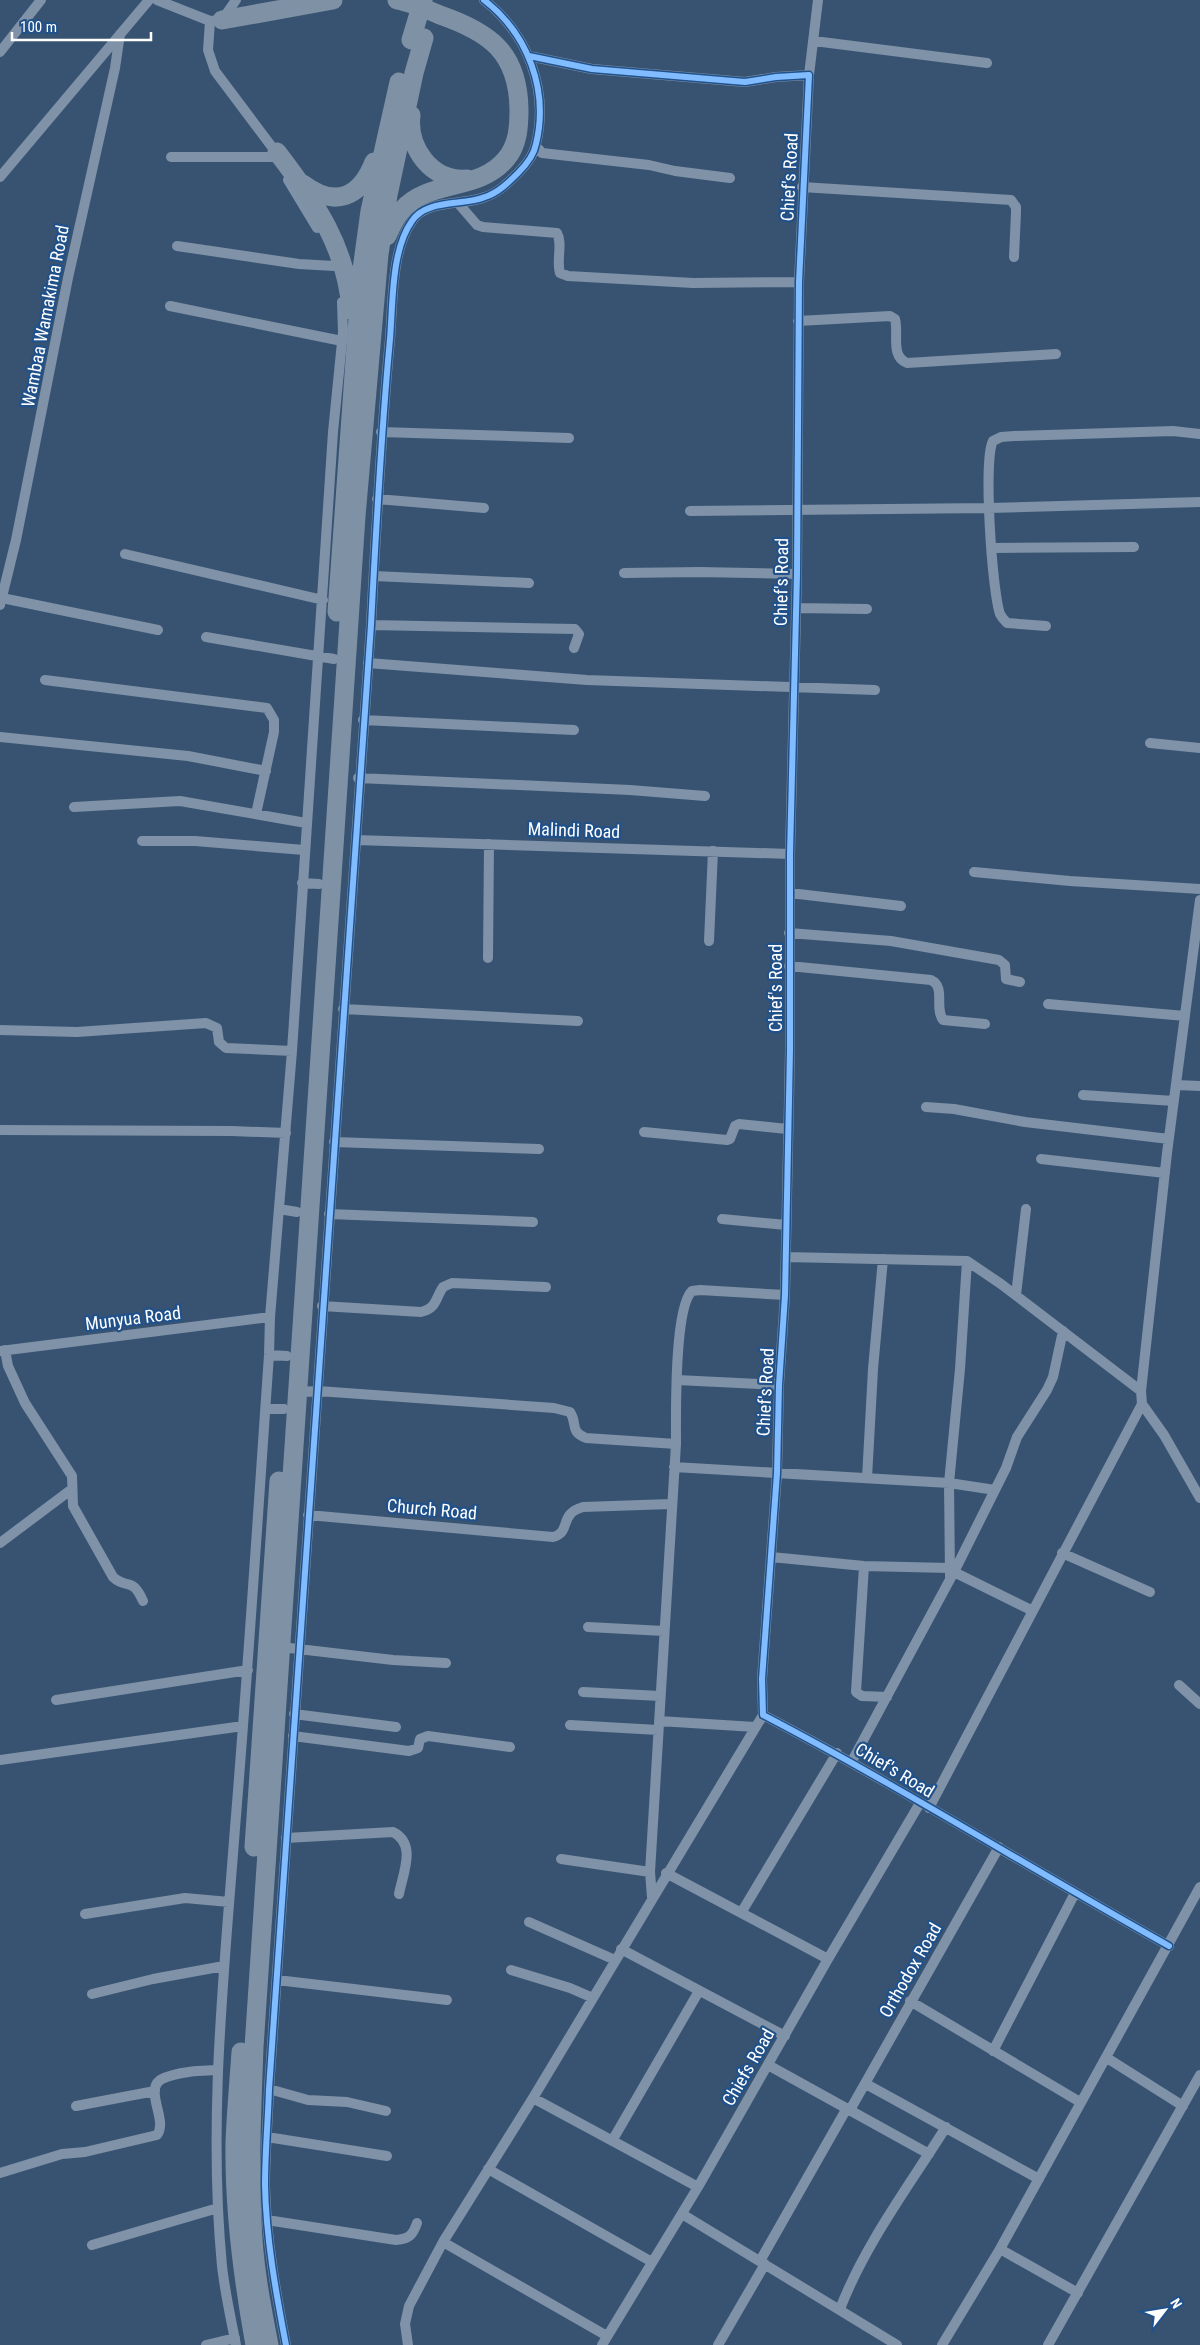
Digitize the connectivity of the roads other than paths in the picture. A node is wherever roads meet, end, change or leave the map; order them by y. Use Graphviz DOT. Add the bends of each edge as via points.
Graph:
graph roads {
  1 [pos="41,0"];
  2 [pos="149,0"];
  3 [pos="157,0"];
  4 [pos="236,0"];
  5 [pos="332,0"];
  6 [pos="397,0"];
  7 [pos="423,0"];
  8 [pos="436,0"];
  9 [pos="484,0"];
  10 [pos="818,0"];
  11 [pos="216,21"];
  12 [pos="120,34"];
  13 [pos="418,39"];
  14 [pos="814,41"];
  15 [pos="0,52"];
  16 [pos="529,56"];
  17 [pos="987,63"];
  18 [pos="809,75"];
  19 [pos="406,78"];
  20 [pos="539,99"];
  21 [pos="519,100"];
  22 [pos="536,146"];
  23 [pos="278,155"];
  24 [pos="171,157"];
  25 [pos="0,177"];
  26 [pos="481,178"];
  27 [pos="730,178"];
  28 [pos="298,180"];
  29 [pos="802,187"];
  30 [pos="458,203"];
  31 [pos="177,246"];
  32 [pos="379,254"];
  33 [pos="1014,258"];
  34 [pos="334,266"];
  35 [pos="799,282"];
  36 [pos="170,306"];
  37 [pos="798,320"];
  38 [pos="383,323"];
  39 [pos="342,341"];
  40 [pos="1056,354"];
  41 [pos="377,385"];
  42 [pos="353,399"];
  43 [pos="381,432"];
  44 [pos="1200,434"];
  45 [pos="569,438"];
  46 [pos="337,494"];
  47 [pos="377,500"];
  48 [pos="1200,502"];
  49 [pos="484,508"];
  50 [pos="990,508"];
  51 [pos="797,510"];
  52 [pos="690,511"];
  53 [pos="1134,547"];
  54 [pos="992,548"];
  55 [pos="125,554"];
  56 [pos="624,573"];
  57 [pos="797,574"];
  58 [pos="374,576"];
  59 [pos="529,583"];
  60 [pos="323,600"];
  61 [pos="1,601"];
  62 [pos="796,608"];
  63 [pos="868,609"];
  64 [pos="371,625"];
  65 [pos="1046,626"];
  66 [pos="158,630"];
  67 [pos="206,637"];
  68 [pos="574,648"];
  69 [pos="327,658"];
  70 [pos="368,663"];
  71 [pos="45,680"];
  72 [pos="793,688"];
  73 [pos="876,690"];
  74 [pos="363,720"];
  75 [pos="574,730"];
  76 [pos="0,737"];
  77 [pos="1150,743"];
  78 [pos="1200,748"];
  79 [pos="266,770"];
  80 [pos="358,778"];
  81 [pos="705,796"];
  82 [pos="74,806"];
  83 [pos="256,814"];
  84 [pos="306,822"];
  85 [pos="356,840"];
  86 [pos="142,842"];
  87 [pos="489,844"];
  88 [pos="304,850"];
  89 [pos="713,851"];
  90 [pos="790,854"];
  91 [pos="974,872"];
  92 [pos="317,883"];
  93 [pos="352,885"];
  94 [pos="1200,889"];
  95 [pos="790,893"];
  96 [pos="1200,900"];
  97 [pos="901,906"];
  98 [pos="790,932"];
  99 [pos="709,941"];
  100 [pos="488,958"];
  101 [pos="789,966"];
  102 [pos="1020,982"];
  103 [pos="1048,1004"];
  104 [pos="343,1010"];
  105 [pos="1079,1012"];
  106 [pos="1185,1018"];
  107 [pos="578,1021"];
  108 [pos="985,1024"];
  109 [pos="321,1026"];
  110 [pos="342,1029"];
  111 [pos="0,1030"];
  112 [pos="292,1051"];
  113 [pos="1176,1085"];
  114 [pos="1200,1086"];
  115 [pos="1083,1094"];
  116 [pos="1174,1101"];
  117 [pos="926,1107"];
  118 [pos="787,1129"];
  119 [pos="0,1130"];
  120 [pos="644,1132"];
  121 [pos="286,1133"];
  122 [pos="1169,1139"];
  123 [pos="334,1142"];
  124 [pos="539,1149"];
  125 [pos="1041,1159"];
  126 [pos="1165,1172"];
  127 [pos="1026,1209"];
  128 [pos="288,1210"];
  129 [pos="329,1214"];
  130 [pos="722,1219"];
  131 [pos="533,1222"];
  132 [pos="786,1225"];
  133 [pos="786,1257"];
  134 [pos="883,1259"];
  135 [pos="967,1261"];
  136 [pos="546,1287"];
  137 [pos="785,1295"];
  138 [pos="1016,1295"];
  139 [pos="322,1306"];
  140 [pos="270,1317"];
  141 [pos="1063,1331"];
  142 [pos="3,1351"];
  143 [pos="278,1355"];
  144 [pos="677,1380"];
  145 [pos="779,1384"];
  146 [pos="318,1391"];
  147 [pos="1141,1391"];
  148 [pos="297,1392"];
  149 [pos="1142,1404"];
  150 [pos="275,1409"];
  151 [pos="676,1444"];
  152 [pos="674,1467"];
  153 [pos="777,1472"];
  154 [pos="867,1478"];
  155 [pos="949,1483"];
  156 [pos="72,1489"];
  157 [pos="995,1490"];
  158 [pos="1200,1498"];
  159 [pos="671,1504"];
  160 [pos="308,1514"];
  161 [pos="0,1543"];
  162 [pos="1062,1553"];
  163 [pos="770,1557"];
  164 [pos="864,1566"];
  165 [pos="951,1572"];
  166 [pos="1150,1592"];
  167 [pos="142,1601"];
  168 [pos="1033,1611"];
  169 [pos="588,1627"];
  170 [pos="664,1631"];
  171 [pos="290,1648"];
  172 [pos="446,1663"];
  173 [pos="248,1670"];
  174 [pos="1179,1685"];
  175 [pos="583,1692"];
  176 [pos="660,1696"];
  177 [pos="887,1697"];
  178 [pos="56,1700"];
  179 [pos="1200,1704"];
  180 [pos="294,1714"];
  181 [pos="763,1715"];
  182 [pos="570,1725"];
  183 [pos="658,1725"];
  184 [pos="243,1726"];
  185 [pos="396,1727"];
  186 [pos="754,1727"];
  187 [pos="293,1736"];
  188 [pos="510,1747"];
  189 [pos="837,1754"];
  190 [pos="0,1760"];
  191 [pos="852,1761"];
  192 [pos="925,1805"];
  193 [pos="286,1838"];
  194 [pos="999,1848"];
  195 [pos="560,1860"];
  196 [pos="650,1872"];
  197 [pos="666,1873"];
  198 [pos="266,1874"];
  199 [pos="1200,1887"];
  200 [pos="1075,1893"];
  201 [pos="399,1894"];
  202 [pos="652,1897"];
  203 [pos="281,1899"];
  204 [pos="229,1902"];
  205 [pos="741,1913"];
  206 [pos="85,1914"];
  207 [pos="529,1922"];
  208 [pos="1169,1946"];
  209 [pos="622,1949"];
  210 [pos="828,1959"];
  211 [pos="616,1960"];
  212 [pos="224,1966"];
  213 [pos="512,1970"];
  214 [pos="276,1980"];
  215 [pos="699,1991"];
  216 [pos="92,1994"];
  217 [pos="593,1998"];
  218 [pos="447,2000"];
  219 [pos="910,2001"];
  220 [pos="785,2036"];
  221 [pos="993,2051"];
  222 [pos="1107,2058"];
  223 [pos="768,2065"];
  224 [pos="218,2070"];
  225 [pos="1200,2075"];
  226 [pos="866,2084"];
  227 [pos="269,2089"];
  228 [pos="154,2091"];
  229 [pos="533,2098"];
  230 [pos="1080,2102"];
  231 [pos="76,2106"];
  232 [pos="1183,2106"];
  233 [pos="849,2109"];
  234 [pos="386,2111"];
  235 [pos="946,2127"];
  236 [pos="267,2137"];
  237 [pos="612,2141"];
  238 [pos="929,2154"];
  239 [pos="387,2156"];
  240 [pos="488,2169"];
  241 [pos="0,2173"];
  242 [pos="1039,2179"];
  243 [pos="698,2187"];
  244 [pos="218,2208"];
  245 [pos="682,2214"];
  246 [pos="267,2220"];
  247 [pos="418,2223"];
  248 [pos="442,2242"];
  249 [pos="92,2245"];
  250 [pos="1000,2249"];
  251 [pos="652,2262"];
  252 [pos="762,2262"];
  253 [pos="1078,2293"];
  254 [pos="840,2308"];
  255 [pos="604,2341"];
  256 [pos="236,2342"];
  257 [pos="407,2343"];
  258 [pos="206,2345"];
  259 [pos="255,2345"];
  260 [pos="269,2345"];
  261 [pos="286,2345"];
  262 [pos="416,2345"];
  263 [pos="718,2345"];
  264 [pos="897,2345"];
  265 [pos="942,2345"];
  266 [pos="1048,2345"];
  1 -- 15 [label="street"];
  2 -- 12 [label="street"];
  3 -- 11 [label="street"];
  4 -- 11 [label="street"];
  5 -- 11 [label="highway"];
  6 -- 21 [label="highway" via="464,23 489,38 509,65"];
  7 -- 13 [label="highway, bridge"];
  8 -- 13 [label="highway"];
  9 -- 16 [label="street" via="520,36"];
  10 -- 14 [label="street, Chief's Road"];
  11 -- 23 [label="street" via="208,50 215,71"];
  12 -- 25 [label="street"];
  12 -- 61 [label="street, Wambaa Wamakima Road"];
  13 -- 19 [label="highway"];
  14 -- 17 [label="street"];
  14 -- 18 [label="street, Chief's Road"];
  16 -- 18 [label="street" via="592,69 745,82"];
  16 -- 20 [label="street"];
  18 -- 29 [label="street, Chief's Road"];
  19 -- 26 [label="highway" via="411,134 424,161 447,176"];
  19 -- 28 [label="highway" via="372,167 361,186 338,198 313,190"];
  19 -- 32 [label="highway" via="402,128"];
  19 -- 42 [label="highway" via="382,152 370,211 361,277"];
  20 -- 21 [label="street"];
  20 -- 22 [label="street"];
  21 -- 26 [label="highway" via="516,141 507,159"];
  22 -- 27 [label="street" via="542,153 641,163"];
  22 -- 30 [label="street" via="525,166 495,193"];
  23 -- 24 [label="street"];
  23 -- 28 [label="highway"];
  23 -- 34 [label="street" via="289,183 314,222"];
  26 -- 32 [label="highway" via="414,199 394,221"];
  28 -- 42 [label="highway" via="336,241 345,271 353,328"];
  29 -- 33 [label="street" via="1011,200 1016,206"];
  29 -- 35 [label="street, Chief's Road"];
  30 -- 35 [label="street" via="477,225 483,227 557,233 560,241 558,266 560,273 568,276 693,283"];
  30 -- 38 [label="street" via="424,210 406,230"];
  31 -- 34 [label="street"];
  32 -- 38 [label="highway"];
  34 -- 39 [label="street" via="343,307"];
  35 -- 37 [label="street, Chief's Road"];
  36 -- 39 [label="street"];
  37 -- 40 [label="street" via="890,316 897,326 898,357 907,363"];
  37 -- 51 [label="street, Chief's Road"];
  38 -- 41 [label="highway"];
  39 -- 46 [label="street"];
  41 -- 43 [label="street"];
  41 -- 92 [label="highway" via="356,516"];
  42 -- 46 [label="highway"];
  43 -- 45 [label="street"];
  43 -- 47 [label="street"];
  44 -- 50 [label="street" via="1173,432 997,438 991,445 989,462"];
  46 -- 60 [label="street"];
  46 -- 69 [label="highway"];
  47 -- 49 [label="street"];
  47 -- 58 [label="street"];
  48 -- 50 [label="street"];
  50 -- 51 [label="street"];
  50 -- 54 [label="street"];
  51 -- 52 [label="street"];
  51 -- 57 [label="street, Chief's Road"];
  53 -- 54 [label="street"];
  54 -- 65 [label="street" via="1003,619 1014,624"];
  55 -- 60 [label="street"];
  56 -- 57 [label="street"];
  57 -- 62 [label="street, Chief's Road"];
  58 -- 59 [label="street"];
  58 -- 64 [label="street"];
  60 -- 69 [label="street"];
  61 -- 66 [label="street"];
  62 -- 63 [label="street"];
  62 -- 72 [label="street, Chief's Road"];
  64 -- 68 [label="street" via="575,629 579,634"];
  64 -- 70 [label="street"];
  67 -- 69 [label="street"];
  69 -- 84 [label="street"];
  69 -- 92 [label="highway"];
  70 -- 72 [label="street" via="588,680"];
  70 -- 74 [label="street"];
  71 -- 79 [label="street" via="267,708 274,720 274,732"];
  72 -- 73 [label="street"];
  72 -- 90 [label="street, Chief's Road"];
  74 -- 75 [label="street"];
  74 -- 80 [label="street"];
  76 -- 79 [label="street" via="188,756"];
  77 -- 78 [label="street"];
  79 -- 83 [label="street"];
  80 -- 81 [label="street"];
  80 -- 85 [label="street"];
  82 -- 83 [label="street" via="180,802"];
  83 -- 84 [label="street"];
  84 -- 88 [label="street"];
  85 -- 87 [label="street, Malindi Road"];
  85 -- 93 [label="street"];
  86 -- 88 [label="street" via="195,841"];
  87 -- 89 [label="street, Malindi Road"];
  87 -- 100 [label="street"];
  88 -- 92 [label="street"];
  89 -- 90 [label="street, Malindi Road"];
  89 -- 99 [label="street"];
  90 -- 95 [label="street, Chief's Road"];
  91 -- 94 [label="street"];
  92 -- 93 [label="street"];
  92 -- 109 [label="highway"];
  92 -- 112 [label="street"];
  92 -- 128 [label="highway"];
  93 -- 104 [label="street"];
  95 -- 97 [label="street"];
  95 -- 98 [label="street, Chief's Road"];
  96 -- 106 [label="street"];
  98 -- 101 [label="street, Chief's Road"];
  98 -- 102 [label="street" via="891,941 999,960 1005,965 1006,979"];
  101 -- 108 [label="street" via="931,980 938,984 938,1009 943,1020"];
  101 -- 118 [label="street, Chief's Road"];
  103 -- 106 [label="street"];
  104 -- 107 [label="street"];
  104 -- 110 [label="street"];
  105 -- 106 [label="street"];
  106 -- 113 [label="street"];
  109 -- 110 [label="street"];
  109 -- 148 [label="highway"];
  110 -- 123 [label="street"];
  111 -- 112 [label="street" via="77,1032 206,1024 216,1028 219,1042 226,1048"];
  112 -- 121 [label="street"];
  113 -- 114 [label="street"];
  113 -- 116 [label="street"];
  115 -- 116 [label="street"];
  116 -- 122 [label="street"];
  117 -- 122 [label="street"];
  118 -- 120 [label="street" via="739,1124 727,1140"];
  118 -- 132 [label="street, Chief's Road"];
  119 -- 121 [label="street"];
  121 -- 128 [label="street"];
  122 -- 126 [label="street"];
  123 -- 124 [label="street"];
  123 -- 129 [label="street"];
  125 -- 126 [label="street"];
  126 -- 147 [label="street"];
  127 -- 138 [label="street"];
  128 -- 140 [label="street"];
  128 -- 143 [label="highway"];
  129 -- 131 [label="street"];
  129 -- 139 [label="street"];
  130 -- 132 [label="street"];
  132 -- 133 [label="street, Chief's Road"];
  133 -- 134 [label="street"];
  133 -- 137 [label="street, Chief's Road"];
  134 -- 135 [label="street"];
  134 -- 154 [label="street"];
  135 -- 138 [label="street"];
  135 -- 155 [label="street"];
  136 -- 139 [label="street" via="452,1283 443,1287 433,1307 421,1312"];
  137 -- 144 [label="street" via="692,1291 688,1295 681,1324"];
  137 -- 145 [label="street, Chief's Road"];
  138 -- 141 [label="street"];
  139 -- 146 [label="street"];
  140 -- 142 [label="street, Munyua Road"];
  140 -- 143 [label="street"];
  141 -- 147 [label="street"];
  141 -- 157 [label="street" via="1053,1377 1017,1437"];
  142 -- 156 [label="street" via="25,1403 72,1476"];
  143 -- 150 [label="highway"];
  144 -- 145 [label="street"];
  144 -- 151 [label="street"];
  145 -- 153 [label="street, Chief's Road"];
  146 -- 148 [label="street"];
  146 -- 151 [label="street" via="559,1408 570,1412 574,1417 574,1429 586,1438"];
  146 -- 160 [label="street"];
  147 -- 149 [label="street"];
  148 -- 171 [label="highway"];
  149 -- 158 [label="street" via="1164,1434"];
  149 -- 162 [label="street, Chiefs Road"];
  150 -- 173 [label="street"];
  150 -- 259 [label="highway" via="235,2144 238,2223"];
  151 -- 152 [label="street"];
  152 -- 153 [label="street"];
  152 -- 159 [label="street"];
  153 -- 154 [label="street"];
  153 -- 163 [label="street, Chief's Road"];
  154 -- 155 [label="street"];
  155 -- 157 [label="street"];
  155 -- 165 [label="street"];
  156 -- 161 [label="street"];
  156 -- 167 [label="street" via="73,1506 108,1570 117,1581 132,1584"];
  157 -- 165 [label="street"];
  159 -- 160 [label="street, Church Road" via="583,1506 573,1509 560,1535 553,1537"];
  159 -- 170 [label="street"];
  160 -- 171 [label="street"];
  162 -- 166 [label="street"];
  162 -- 168 [label="street, Chiefs Road"];
  163 -- 164 [label="street"];
  163 -- 181 [label="street, Chief's Road" via="762,1679"];
  164 -- 165 [label="street"];
  164 -- 177 [label="street" via="856,1692 862,1696"];
  165 -- 168 [label="street"];
  165 -- 177 [label="street"];
  168 -- 192 [label="street, Chiefs Road"];
  169 -- 170 [label="street"];
  170 -- 176 [label="street"];
  171 -- 172 [label="street"];
  171 -- 180 [label="street"];
  171 -- 198 [label="highway"];
  173 -- 178 [label="street"];
  173 -- 184 [label="street"];
  174 -- 179 [label="street"];
  175 -- 176 [label="street"];
  176 -- 183 [label="street"];
  177 -- 191 [label="street"];
  180 -- 185 [label="street"];
  180 -- 187 [label="street"];
  181 -- 186 [label="street"];
  181 -- 189 [label="street, Chief's Road"];
  182 -- 183 [label="street"];
  183 -- 186 [label="street"];
  183 -- 196 [label="street"];
  184 -- 190 [label="street"];
  184 -- 204 [label="street"];
  186 -- 197 [label="street"];
  187 -- 188 [label="street" via="409,1751 418,1748 420,1739 428,1736"];
  187 -- 193 [label="street"];
  189 -- 191 [label="street, Chief's Road"];
  189 -- 205 [label="street"];
  191 -- 192 [label="street, Chief's Road"];
  192 -- 194 [label="street, Chief's Road"];
  192 -- 210 [label="street, Chiefs Road"];
  193 -- 201 [label="street" via="393,1832 405,1842 408,1851"];
  193 -- 203 [label="street"];
  194 -- 200 [label="street, Chief's Road"];
  194 -- 219 [label="street, Orthodox Road"];
  195 -- 196 [label="street"];
  196 -- 202 [label="street"];
  197 -- 202 [label="street"];
  197 -- 205 [label="street"];
  198 -- 203 [label="street"];
  198 -- 260 [label="highway" via="250,2151 259,2295"];
  199 -- 208 [label="street"];
  200 -- 208 [label="street, Chief's Road"];
  200 -- 221 [label="street"];
  202 -- 209 [label="street"];
  203 -- 214 [label="street"];
  204 -- 206 [label="street" via="185,1898"];
  204 -- 212 [label="street"];
  205 -- 210 [label="street"];
  207 -- 211 [label="street"];
  208 -- 222 [label="street"];
  209 -- 211 [label="street"];
  209 -- 215 [label="street"];
  210 -- 220 [label="street, Chiefs Road"];
  211 -- 217 [label="street"];
  212 -- 216 [label="street"];
  212 -- 224 [label="street"];
  213 -- 217 [label="street"];
  214 -- 218 [label="street"];
  214 -- 227 [label="street"];
  215 -- 220 [label="street"];
  215 -- 237 [label="street"];
  217 -- 229 [label="street"];
  219 -- 221 [label="street"];
  219 -- 226 [label="street, Orthodox Road"];
  220 -- 223 [label="street, Chiefs Road"];
  221 -- 230 [label="street"];
  222 -- 230 [label="street"];
  222 -- 232 [label="street"];
  223 -- 233 [label="street"];
  223 -- 243 [label="street, Chiefs Road"];
  224 -- 228 [label="street" via="162,2078"];
  224 -- 244 [label="street"];
  225 -- 232 [label="street"];
  226 -- 233 [label="street, Orthodox Road"];
  226 -- 235 [label="street"];
  227 -- 234 [label="street" via="308,2100 347,2102"];
  227 -- 236 [label="street"];
  228 -- 231 [label="street"];
  228 -- 241 [label="street" via="162,2125 157,2135 62,2154"];
  229 -- 237 [label="street"];
  229 -- 240 [label="street"];
  230 -- 242 [label="street"];
  232 -- 253 [label="street"];
  233 -- 238 [label="street"];
  233 -- 252 [label="street, Orthodox Road"];
  235 -- 238 [label="street"];
  235 -- 242 [label="street"];
  236 -- 239 [label="street"];
  236 -- 246 [label="street"];
  237 -- 243 [label="street"];
  238 -- 254 [label="street" via="869,2249"];
  240 -- 248 [label="street"];
  240 -- 251 [label="street"];
  242 -- 250 [label="street"];
  243 -- 245 [label="street, Chiefs Road"];
  244 -- 249 [label="street"];
  244 -- 256 [label="street" via="222,2269"];
  245 -- 251 [label="street, Chiefs Road"];
  245 -- 252 [label="street"];
  246 -- 247 [label="street" via="396,2240 410,2236"];
  246 -- 261 [label="street"];
  248 -- 255 [label="street"];
  248 -- 257 [label="street" via="410,2306 405,2324"];
  250 -- 253 [label="street"];
  250 -- 265 [label="street"];
  251 -- 255 [label="street, Chiefs Road"];
  252 -- 254 [label="street"];
  252 -- 263 [label="street, Orthodox Road"];
  253 -- 266 [label="street"];
  254 -- 264 [label="street"];
  256 -- 258 [label="street"];
  257 -- 262 [label="street"];
}
